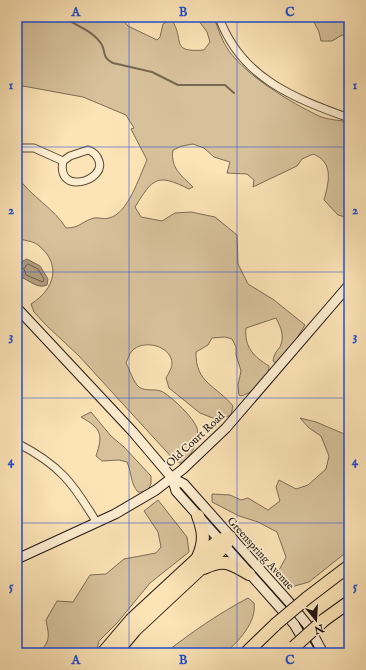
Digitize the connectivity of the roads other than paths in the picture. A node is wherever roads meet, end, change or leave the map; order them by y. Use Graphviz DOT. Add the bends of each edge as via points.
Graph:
graph roads {
  1 [pos="219,17"];
  2 [pos="349,118"];
  3 [pos="17,148"];
  4 [pos="63,161"];
  5 [pos="349,285"];
  6 [pos="17,308"];
  7 [pos="17,443"];
  8 [pos="172,478"];
  9 [pos="198,516"];
  10 [pos="98,523"];
  11 [pos="225,541"];
  12 [pos="17,559"];
  13 [pos="197,559"];
  14 [pos="349,566"];
  15 [pos="194,574"];
  16 [pos="249,574"];
  17 [pos="349,602"];
  18 [pos="349,607"];
  19 [pos="325,620"];
  20 [pos="290,650"];
  21 [pos="104,653"];
  22 [pos="116,653"];
  23 [pos="246,653"];
  24 [pos="311,653"];
  25 [pos="323,653"];
  1 -- 2 [label="street" via="234,50 254,70 293,96"];
  3 -- 4 [label="street" via="34,148"];
  4 -- 4 [label="street" via="65,176 78,183 95,176 100,165 97,156 88,150"];
  5 -- 8 [label="main road, Old Court Road" via="226,428"];
  6 -- 8 [label="main road, Greenspring Avenue"];
  7 -- 10 [label="street" via="60,470 76,488"];
  8 -- 9 [label="main road, Greenspring Avenue" via="176,491"];
  8 -- 10 [label="main road, Old Court Road"];
  8 -- 11 [label="main road, Greenspring Avenue" via="184,484"];
  9 -- 11 [label="main road, Greenspring Avenue"];
  9 -- 13 [label="highway" via="204,540"];
  10 -- 12 [label="main road, Old Court Road"];
  11 -- 13 [label="highway"];
  11 -- 15 [label="highway"];
  11 -- 16 [label="main road, Greenspring Avenue"];
  11 -- 25 [label="main road, Greenspring Avenue" via="309,627"];
  13 -- 21 [label="highway" via="131,620"];
  14 -- 23 [label="highway, bridge" via="276,624"];
  15 -- 16 [label="highway" via="213,564 224,562"];
  15 -- 22 [label="highway" via="135,630"];
  16 -- 24 [label="main road, Greenspring Avenue" via="294,624"];
  17 -- 19 [label="highway"];
  18 -- 19 [label="highway"];
  19 -- 20 [label="highway, bridge"];
}
